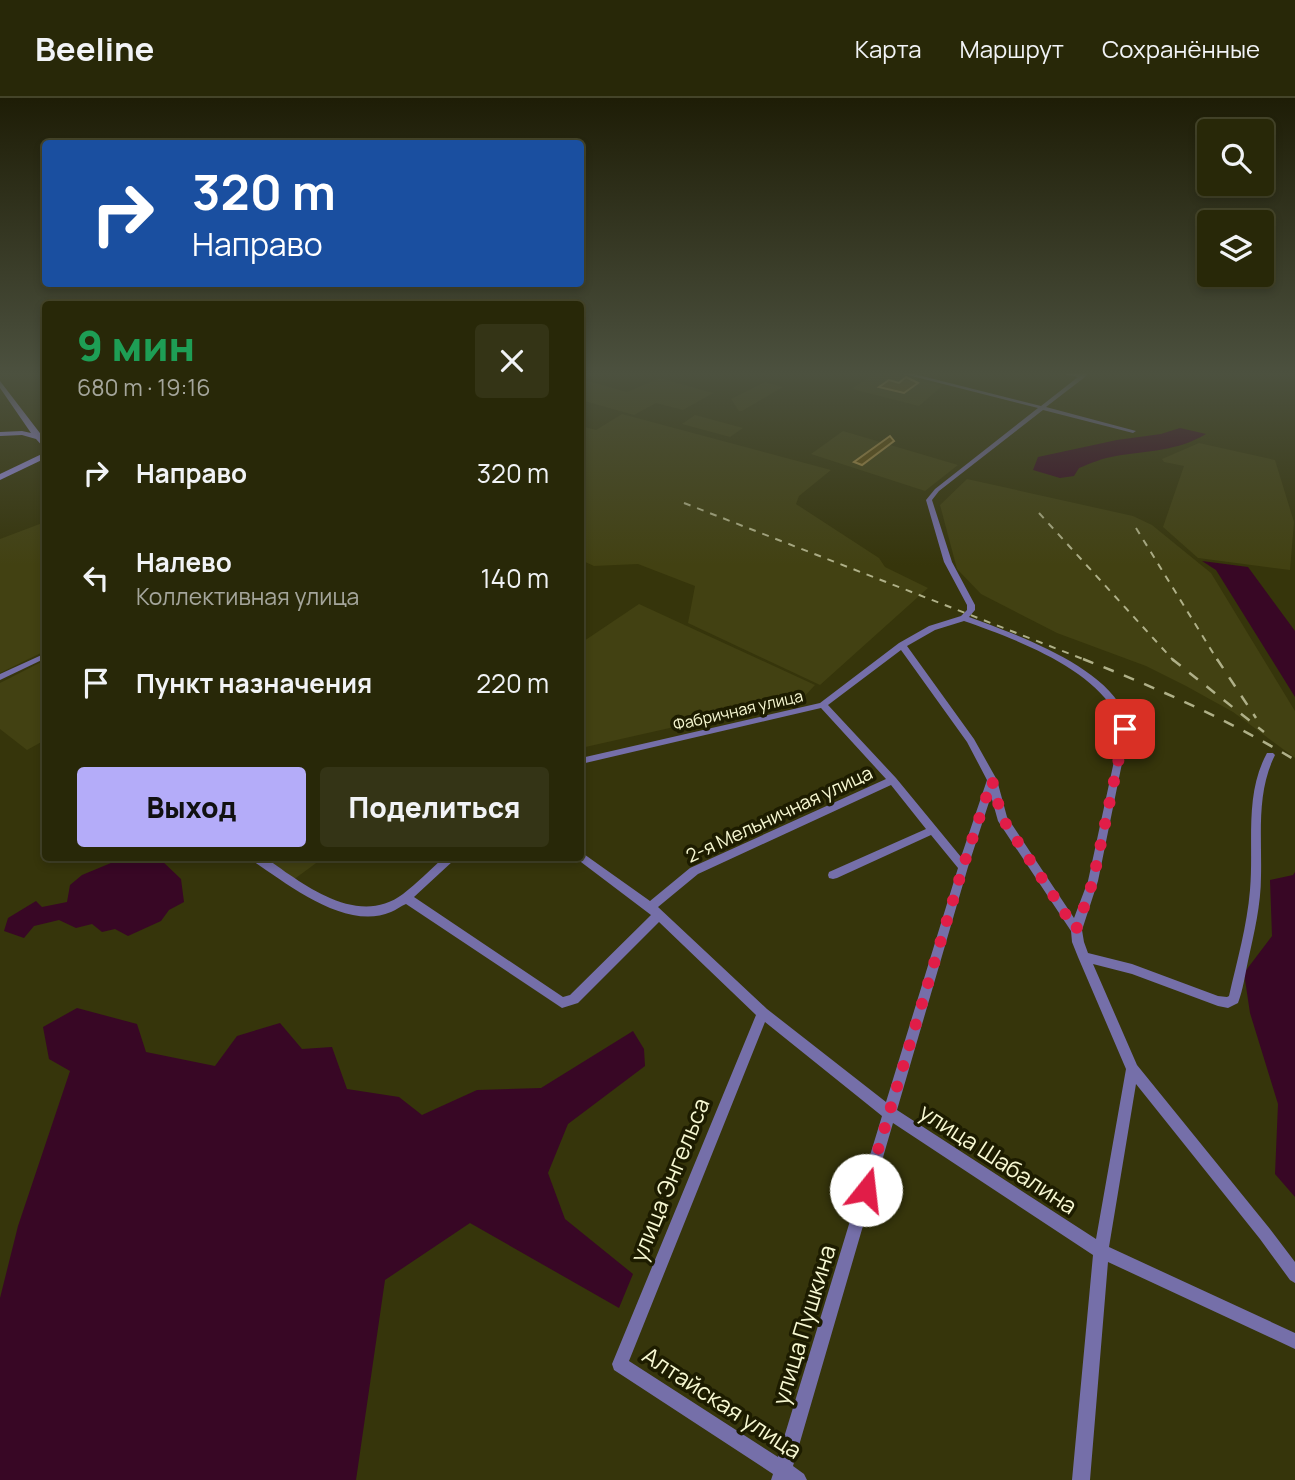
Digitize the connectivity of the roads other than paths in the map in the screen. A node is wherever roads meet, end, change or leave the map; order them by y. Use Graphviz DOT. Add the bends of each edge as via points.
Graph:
graph roads {
  1 [pos="1006,436"];
  2 [pos="37,437"];
  3 [pos="42,443"];
  4 [pos="42,456"];
  5 [pos="0,477"];
  6 [pos="964,618"];
  7 [pos="902,645"];
  8 [pos="42,657"];
  9 [pos="0,677"];
  10 [pos="823,705"];
  11 [pos="1270,755"];
  12 [pos="584,760"];
  13 [pos="892,780"];
  14 [pos="992,780"];
  15 [pos="933,830"];
  16 [pos="584,858"];
  17 [pos="262,861"];
  18 [pos="446,861"];
  19 [pos="963,867"];
  20 [pos="833,875"];
  21 [pos="405,898"];
  22 [pos="654,911"];
  23 [pos="1076,930"];
  24 [pos="1084,957"];
  25 [pos="763,1013"];
  26 [pos="1132,1069"];
  27 [pos="889,1113"];
  28 [pos="1101,1251"];
  29 [pos="1295,1275"];
  30 [pos="1295,1341"];
  31 [pos="620,1364"];
  32 [pos="781,1475"];
  33 [pos="798,1480"];
  34 [pos="1081,1480"];
  1 -- 6 [label="street" via="929,500 948,562 971,605"];
  2 -- 3 [label="street"];
  4 -- 5 [label="street"];
  6 -- 7 [label="street, Фабричная улица" via="932,628"];
  6 -- 23 [label="street" via="1032,644 1074,669 1118,709 1125,729 1093,881"];
  7 -- 10 [label="street, Фабричная улица"];
  7 -- 14 [label="street" via="971,741"];
  8 -- 9 [label="street"];
  10 -- 12 [label="street, Фабричная улица"];
  10 -- 13 [label="street"];
  11 -- 24 [label="street" via="1262,767 1255,890 1234,999 1218,1001 1132,969"];
  13 -- 15 [label="street"];
  13 -- 22 [label="street, 2-я Мельничная улица" via="694,872"];
  14 -- 19 [label="street, улица Пушкина"];
  14 -- 23 [label="street" via="1002,818"];
  15 -- 19 [label="street"];
  15 -- 20 [label="street"];
  16 -- 22 [label="street, улица Шабалина"];
  17 -- 21 [label="street" via="316,897 346,908 387,910"];
  18 -- 21 [label="street"];
  19 -- 27 [label="street, улица Пушкина"];
  21 -- 22 [label="street, 2-я Мельничная улица" via="562,1003 574,999"];
  22 -- 25 [label="street, улица Шабалина"];
  23 -- 24 [label="street"];
  24 -- 26 [label="street"];
  25 -- 27 [label="street, улица Шабалина"];
  25 -- 31 [label="street, улица Энгельса"];
  26 -- 28 [label="street"];
  26 -- 29 [label="street"];
  27 -- 28 [label="street, улица Шабалина"];
  27 -- 32 [label="street, улица Пушкина"];
  28 -- 30 [label="street, улица Шабалина"];
  28 -- 34 [label="street"];
  31 -- 32 [label="street, Алтайская улица"];
  32 -- 33 [label="street, Алтайская улица"];
}
